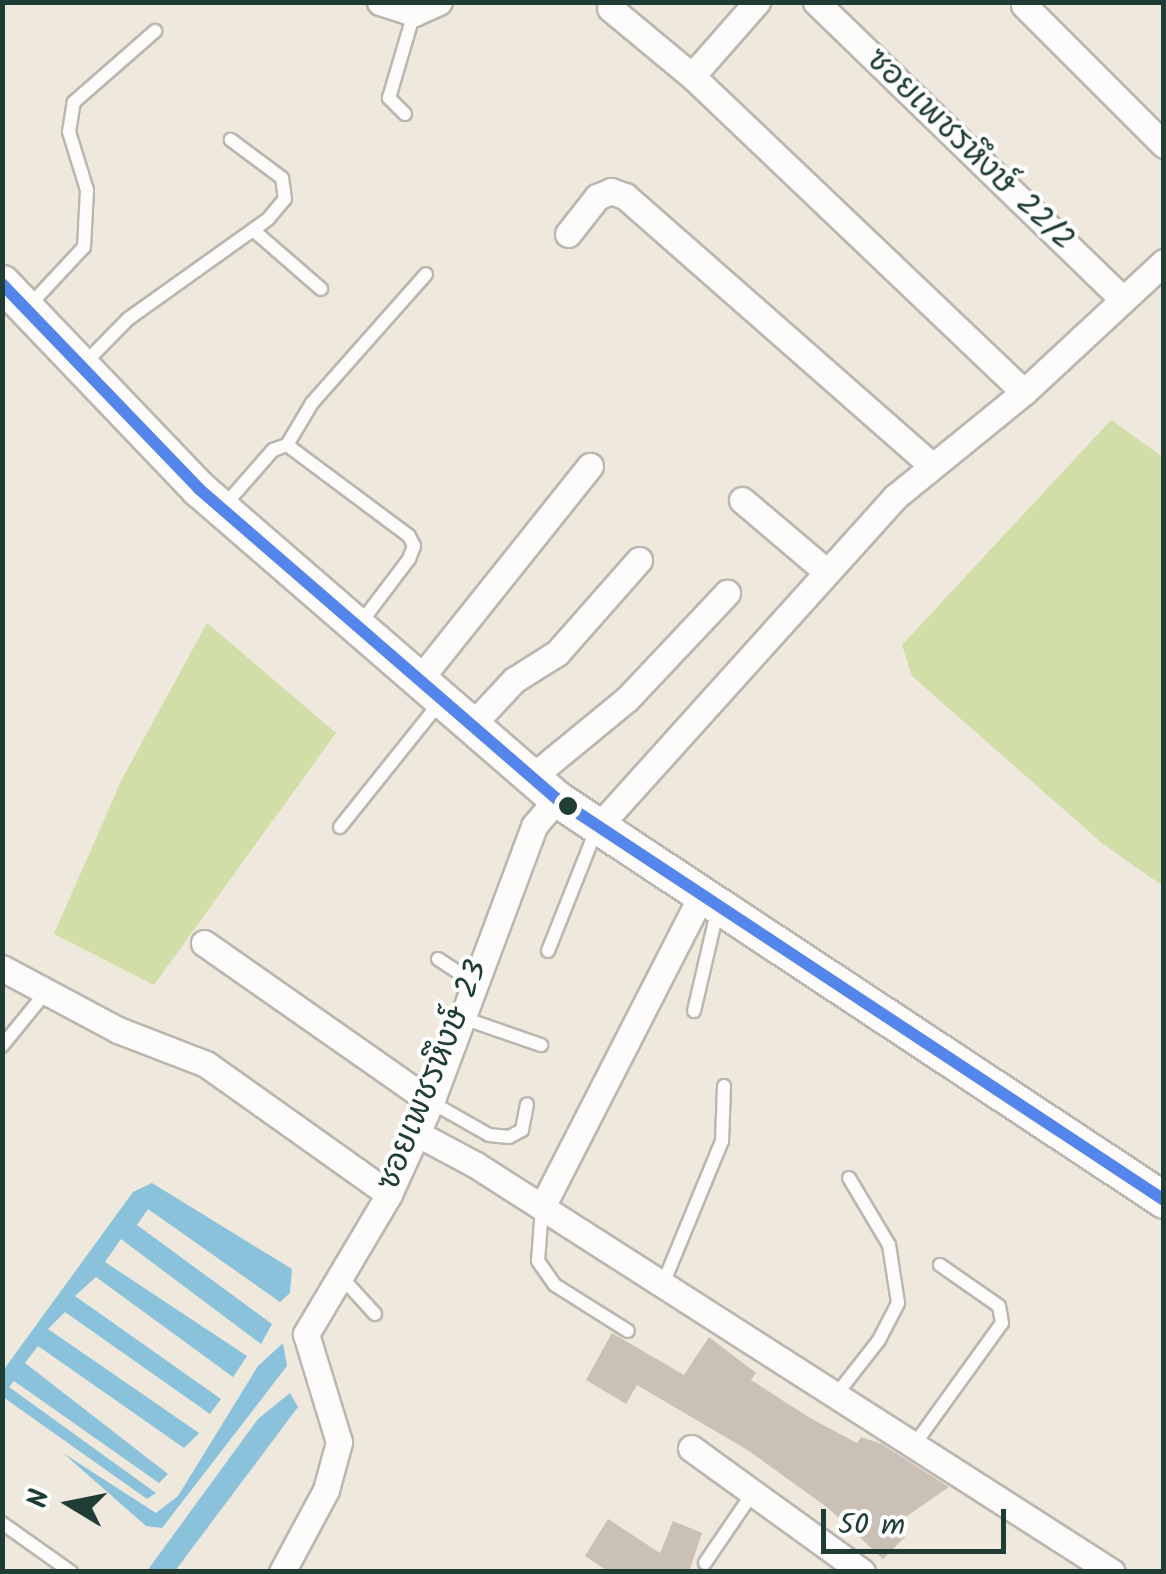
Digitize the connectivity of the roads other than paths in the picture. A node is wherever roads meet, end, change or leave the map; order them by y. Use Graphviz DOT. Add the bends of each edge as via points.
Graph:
graph roads {
  1 [pos="380,2"];
  2 [pos="439,2"];
  3 [pos="757,2"];
  4 [pos="816,2"];
  5 [pos="1024,5"];
  6 [pos="610,8"];
  7 [pos="414,13"];
  8 [pos="156,32"];
  9 [pos="692,76"];
  10 [pos="405,114"];
  11 [pos="232,140"];
  12 [pos="1164,146"];
  13 [pos="254,230"];
  14 [pos="568,234"];
  15 [pos="1164,262"];
  16 [pos="426,274"];
  17 [pos="2,283"];
  18 [pos="321,289"];
  19 [pos="1122,299"];
  20 [pos="26,309"];
  21 [pos="82,367"];
  22 [pos="1024,392"];
  23 [pos="287,445"];
  24 [pos="931,465"];
  25 [pos="590,466"];
  26 [pos="742,500"];
  27 [pos="221,509"];
  28 [pos="639,560"];
  29 [pos="827,572"];
  30 [pos="726,592"];
  31 [pos="358,627"];
  32 [pos="430,690"];
  33 [pos="470,726"];
  34 [pos="544,788"];
  35 [pos="340,827"];
  36 [pos="597,828"];
  37 [pos="712,896"];
  38 [pos="204,942"];
  39 [pos="548,951"];
  40 [pos="438,960"];
  41 [pos="2,968"];
  42 [pos="473,982"];
  43 [pos="46,992"];
  44 [pos="694,1012"];
  45 [pos="458,1016"];
  46 [pos="541,1045"];
  47 [pos="2,1046"];
  48 [pos="724,1086"];
  49 [pos="431,1102"];
  50 [pos="528,1104"];
  51 [pos="416,1133"];
  52 [pos="849,1178"];
  53 [pos="389,1194"];
  54 [pos="1161,1194"];
  55 [pos="542,1207"];
  56 [pos="940,1265"];
  57 [pos="344,1280"];
  58 [pos="662,1284"];
  59 [pos="375,1314"];
  60 [pos="628,1331"];
  61 [pos="836,1395"];
  62 [pos="914,1445"];
  63 [pos="690,1448"];
  64 [pos="752,1494"];
  65 [pos="2,1523"];
  66 [pos="705,1563"];
  67 [pos="71,1572"];
  68 [pos="282,1572"];
  69 [pos="862,1572"];
  70 [pos="1112,1572"];
  1 -- 7 [label="street"];
  2 -- 7 [label="street"];
  3 -- 9 [label="street"];
  4 -- 19 [label="street, ซอยเพชรหึงษ์ 22/2"];
  5 -- 12 [label="street"];
  6 -- 9 [label="street"];
  7 -- 10 [label="lane" via="390,98"];
  8 -- 20 [label="lane" via="74,102 69,132 87,190 84,247"];
  9 -- 22 [label="street"];
  11 -- 13 [label="lane" via="282,178 285,200"];
  13 -- 18 [label="lane"];
  13 -- 21 [label="lane" via="128,319"];
  14 -- 24 [label="street" via="598,197 610,191 625,196"];
  15 -- 19 [label="street"];
  16 -- 23 [label="lane" via="312,403"];
  17 -- 20 [label="main road"];
  19 -- 22 [label="street"];
  20 -- 21 [label="main road"];
  21 -- 27 [label="main road"];
  22 -- 24 [label="street"];
  23 -- 27 [label="lane" via="274,450"];
  23 -- 31 [label="lane" via="300,448 414,546"];
  24 -- 29 [label="street"];
  25 -- 32 [label="street"];
  26 -- 29 [label="street"];
  27 -- 31 [label="main road"];
  28 -- 33 [label="street" via="557,654 514,680"];
  29 -- 36 [label="street"];
  30 -- 34 [label="street, ซอยเพชรหึงษ์ 23"];
  31 -- 32 [label="main road"];
  32 -- 33 [label="main road"];
  32 -- 35 [label="lane"];
  33 -- 34 [label="main road"];
  34 -- 36 [label="main road"];
  34 -- 42 [label="street, ซอยเพชรหึงษ์ 23"];
  36 -- 37 [label="main road"];
  36 -- 39 [label="lane"];
  37 -- 44 [label="lane"];
  37 -- 54 [label="main road"];
  37 -- 55 [label="street"];
  38 -- 49 [label="street"];
  40 -- 42 [label="lane"];
  41 -- 43 [label="street"];
  42 -- 45 [label="street, ซอยเพชรหึงษ์ 23"];
  43 -- 47 [label="lane"];
  43 -- 53 [label="street" via="206,1064"];
  45 -- 46 [label="lane"];
  45 -- 49 [label="street, ซอยเพชรหึงษ์ 23"];
  48 -- 58 [label="lane" via="722,1141"];
  49 -- 50 [label="lane" via="488,1136 522,1130"];
  49 -- 51 [label="street, ซอยเพชรหึงษ์ 23"];
  51 -- 53 [label="street, ซอยเพชรหึงษ์ 23"];
  51 -- 55 [label="street"];
  52 -- 61 [label="lane" via="888,1245 898,1303"];
  53 -- 57 [label="street, ซอยเพชรหึงษ์ 23"];
  55 -- 58 [label="street"];
  55 -- 60 [label="lane" via="538,1261 555,1286"];
  56 -- 62 [label="lane" via="999,1306 1002,1323"];
  57 -- 59 [label="lane"];
  57 -- 68 [label="street, ซอยเพชรหึงษ์ 23" via="306,1334 306,1352 335,1422 335,1463"];
  58 -- 61 [label="street"];
  61 -- 62 [label="street"];
  62 -- 70 [label="street"];
  63 -- 64 [label="street"];
  64 -- 66 [label="lane"];
  64 -- 69 [label="street"];
  65 -- 67 [label="lane"];
}
